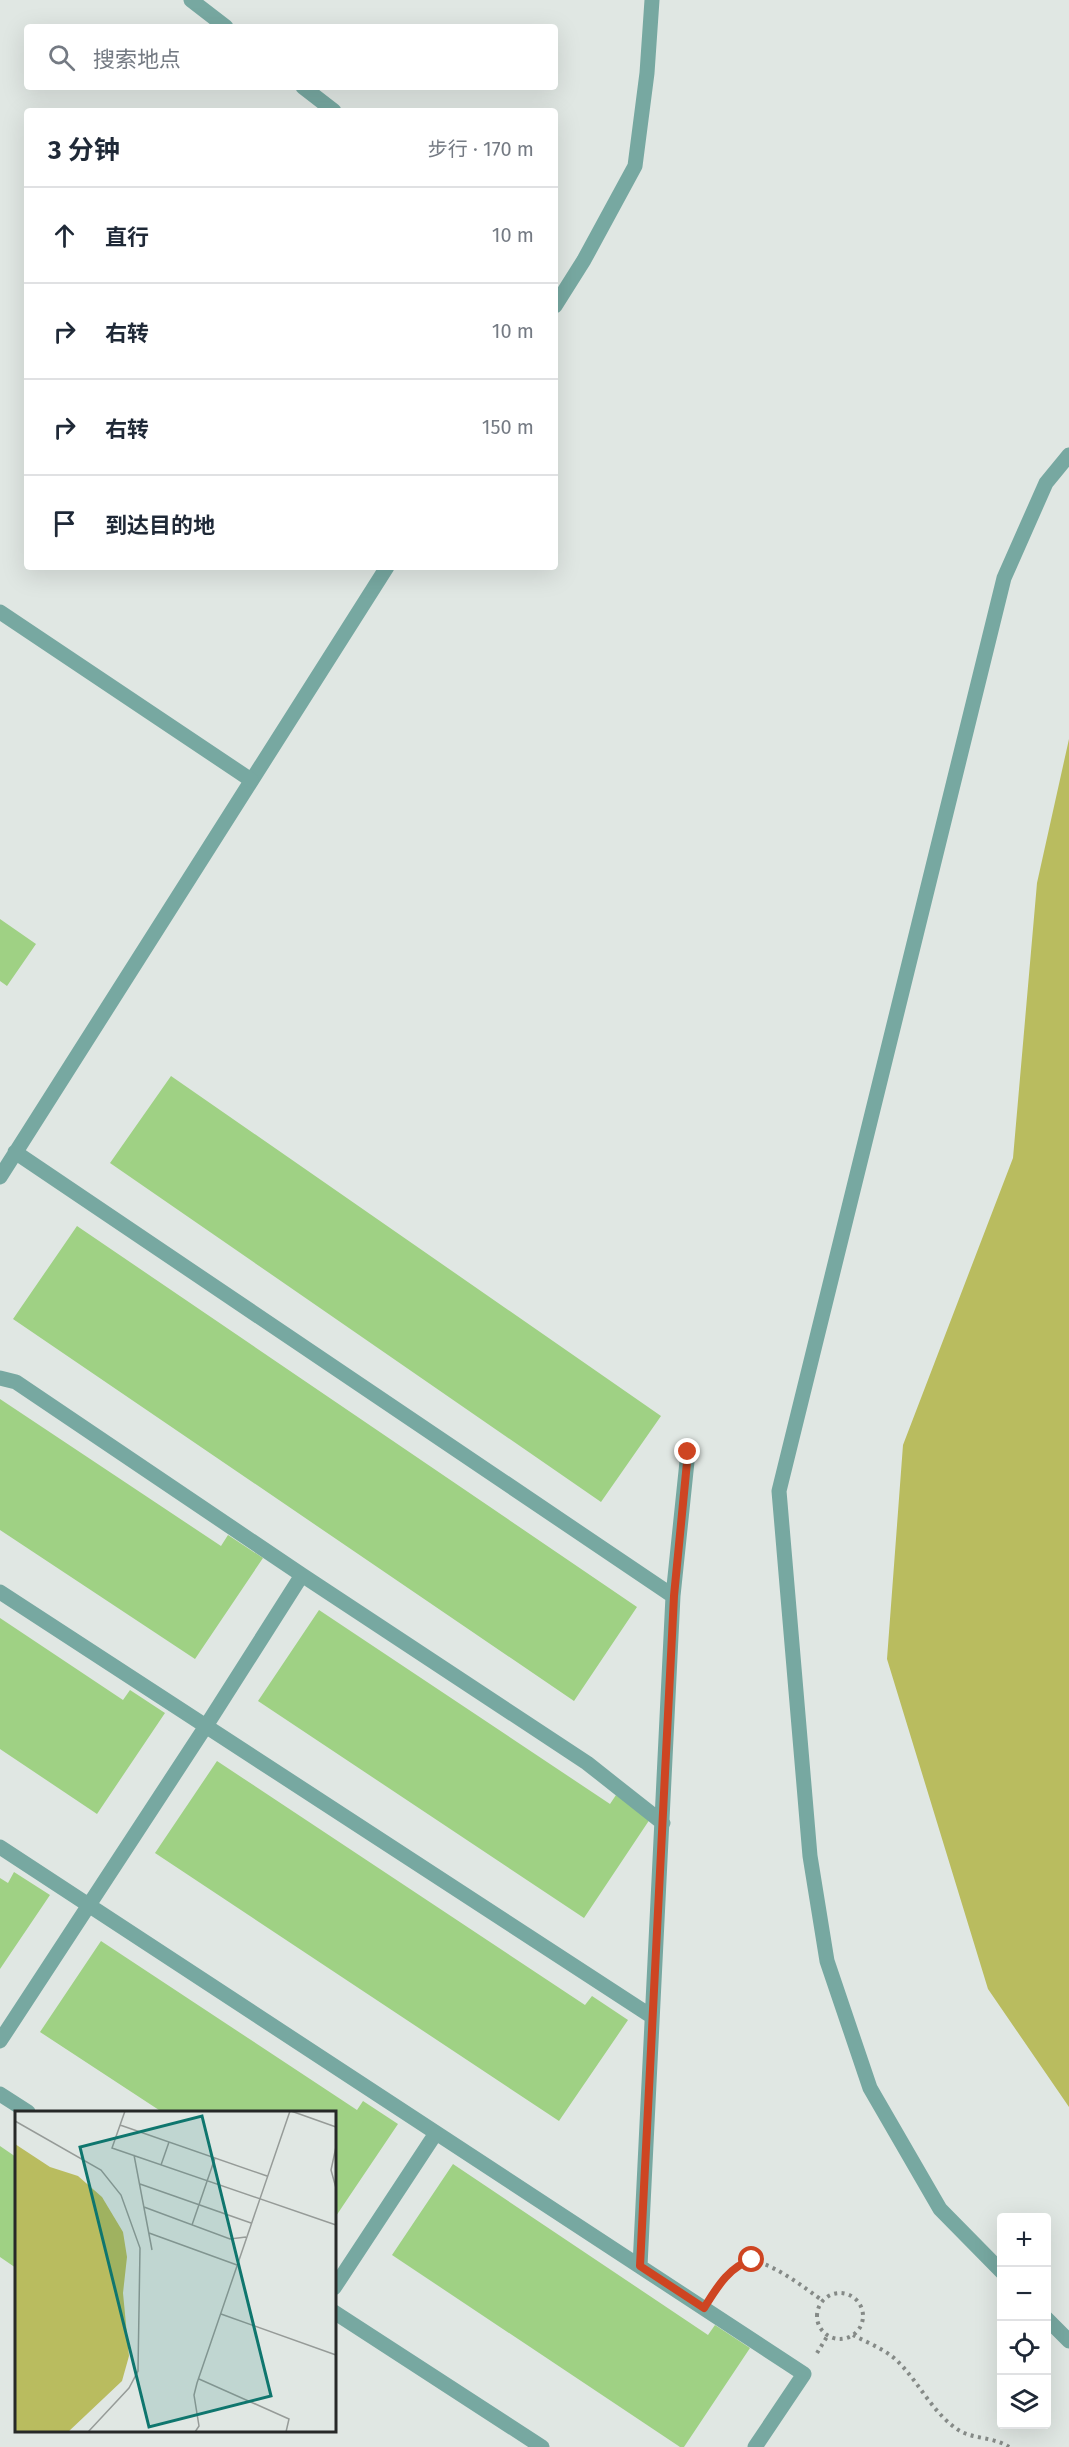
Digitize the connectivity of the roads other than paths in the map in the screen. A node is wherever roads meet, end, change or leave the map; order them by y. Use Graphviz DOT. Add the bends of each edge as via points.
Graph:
graph roads {
  1 [pos="191,0"];
  2 [pos="652,0"];
  3 [pos="222,24"];
  4 [pos="307,90"];
  5 [pos="330,108"];
  6 [pos="560,286"];
  7 [pos="1069,455"];
  8 [pos="385,570"];
  9 [pos="0,612"];
  10 [pos="251,780"];
  11 [pos="15,1152"];
  12 [pos="0,1177"];
  13 [pos="0,1378"];
  14 [pos="688,1452"];
  15 [pos="302,1575"];
  16 [pos="0,1592"];
  17 [pos="674,1596"];
  18 [pos="206,1726"];
  19 [pos="663,1823"];
  20 [pos="0,1847"];
  21 [pos="89,1905"];
  22 [pos="651,2016"];
  23 [pos="0,2041"];
  24 [pos="0,2094"];
  25 [pos="26,2111"];
  26 [pos="436,2133"];
  27 [pos="640,2266"];
  28 [pos="997,2267"];
  29 [pos="336,2285"];
  30 [pos="336,2313"];
  31 [pos="1050,2321"];
  32 [pos="1069,2341"];
  33 [pos="542,2447"];
  34 [pos="755,2447"];
  1 -- 3 [label="street"];
  2 -- 6 [label="street" via="635,166 584,260"];
  4 -- 5 [label="street"];
  7 -- 28 [label="street" via="1046,483 1004,578 779,1491 810,1856 827,1961 870,2088 940,2209"];
  8 -- 10 [label="street"];
  9 -- 10 [label="street"];
  10 -- 11 [label="street"];
  11 -- 12 [label="street"];
  11 -- 17 [label="street"];
  13 -- 15 [label="street" via="16,1382"];
  14 -- 17 [label="street"];
  15 -- 18 [label="street"];
  15 -- 19 [label="street" via="587,1763"];
  16 -- 18 [label="street"];
  17 -- 19 [label="street"];
  18 -- 21 [label="street"];
  18 -- 22 [label="street"];
  19 -- 22 [label="street"];
  20 -- 21 [label="street"];
  21 -- 23 [label="street"];
  21 -- 26 [label="street"];
  22 -- 27 [label="street"];
  24 -- 25 [label="street"];
  26 -- 27 [label="street"];
  26 -- 29 [label="street"];
  27 -- 34 [label="street" via="804,2374"];
  30 -- 33 [label="street"];
  31 -- 32 [label="street"];
}
